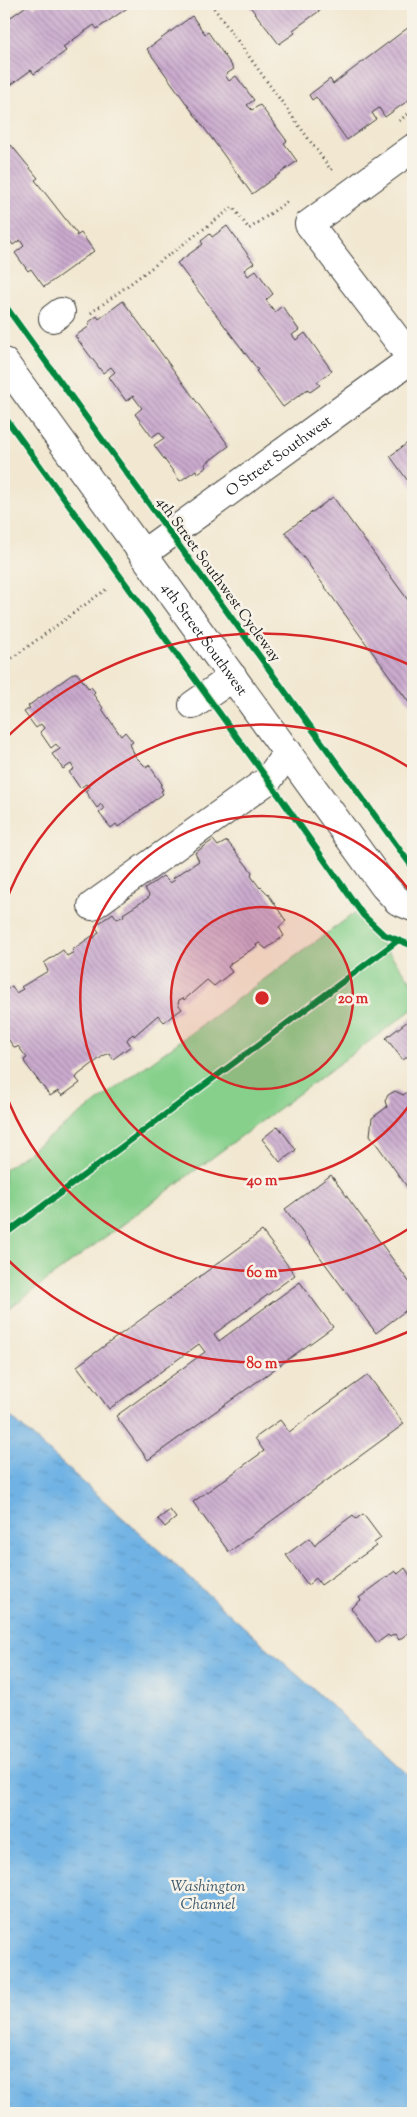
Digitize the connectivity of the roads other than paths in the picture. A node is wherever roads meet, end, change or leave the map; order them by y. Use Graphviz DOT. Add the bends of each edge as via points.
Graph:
graph roads {
  1 [pos="413,148"];
  2 [pos="413,358"];
  3 [pos="6,370"];
  4 [pos="144,553"];
  5 [pos="233,677"];
  6 [pos="193,706"];
  7 [pos="288,752"];
  8 [pos="92,906"];
  9 [pos="413,907"];
  1 -- 2 [label="street" via="309,224"];
  2 -- 4 [label="street, O Street Southwest"];
  3 -- 4 [label="street, 4th Street Southwest"];
  4 -- 5 [label="street, 4th Street Southwest"];
  5 -- 6 [label="street"];
  5 -- 7 [label="street, 4th Street Southwest"];
  7 -- 8 [label="street" via="268,780"];
  7 -- 9 [label="street, 4th Street Southwest" via="391,894 404,905"];
}
